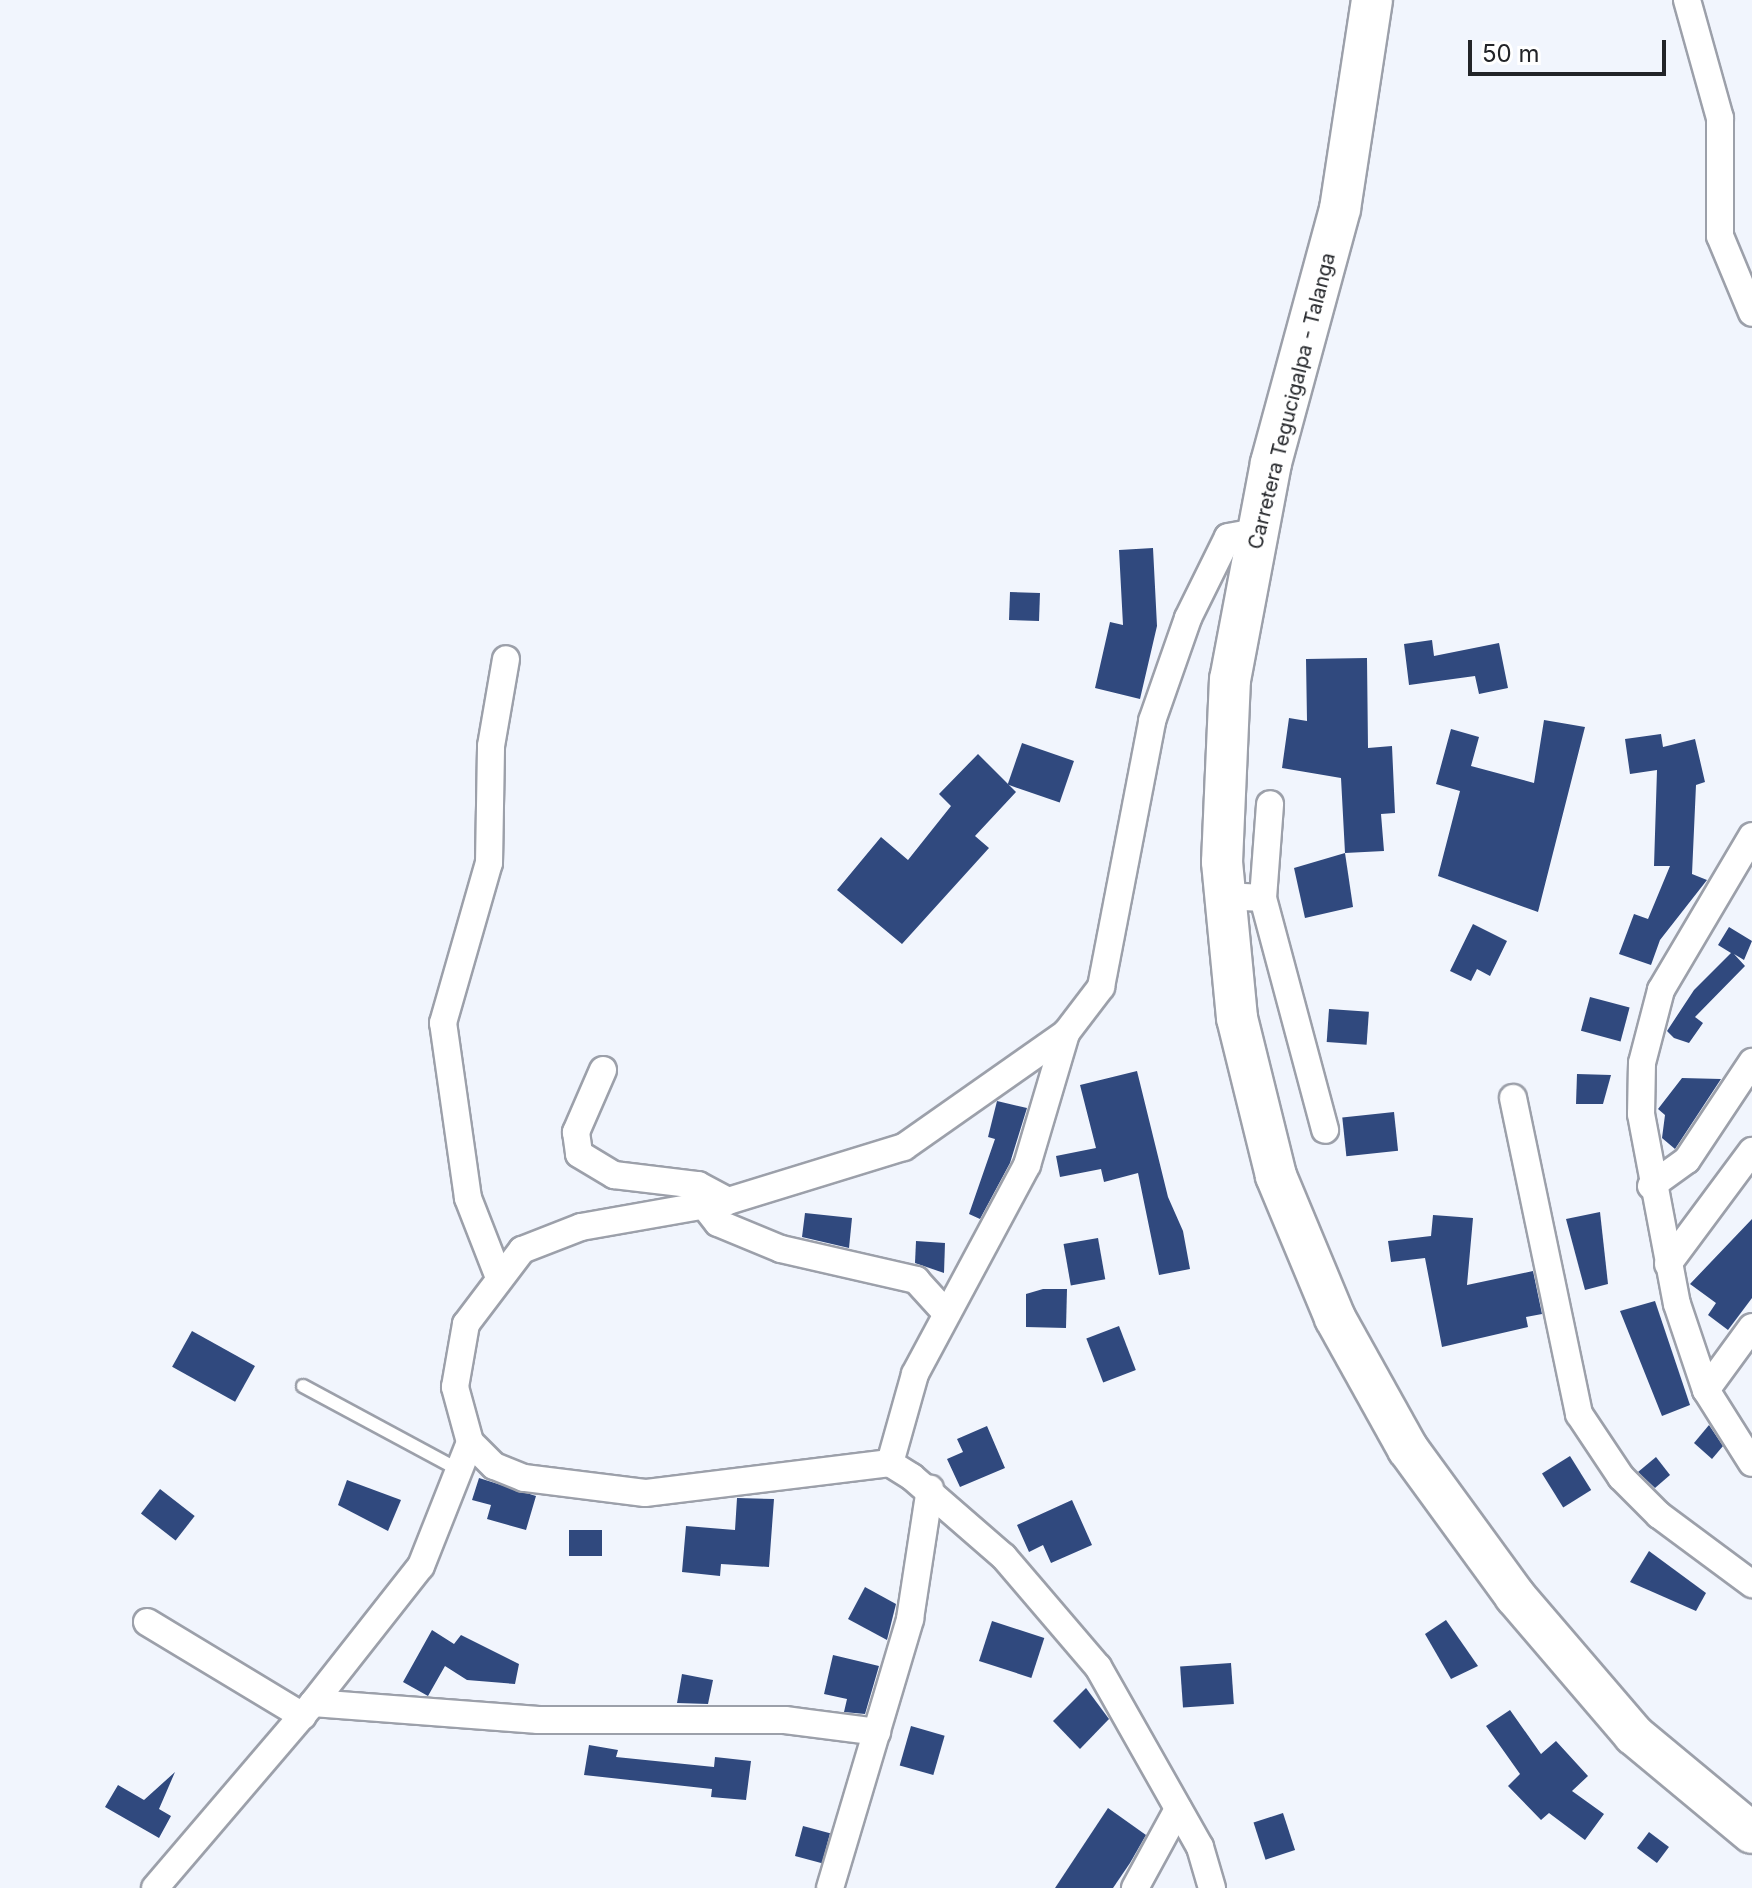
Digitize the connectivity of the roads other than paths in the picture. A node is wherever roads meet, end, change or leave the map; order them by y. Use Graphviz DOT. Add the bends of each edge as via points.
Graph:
graph roads {
  1 [pos="1372,0"];
  2 [pos="1687,0"];
  3 [pos="1752,313"];
  4 [pos="1256,532"];
  5 [pos="506,659"];
  6 [pos="1270,804"];
  7 [pos="1752,836"];
  8 [pos="1244,897"];
  9 [pos="1066,1033"];
  10 [pos="1752,1062"];
  11 [pos="603,1070"];
  12 [pos="1513,1098"];
  13 [pos="1325,1130"];
  14 [pos="1752,1151"];
  15 [pos="1651,1186"];
  16 [pos="715,1202"];
  17 [pos="1668,1264"];
  18 [pos="498,1275"];
  19 [pos="945,1312"];
  20 [pos="1752,1327"];
  21 [pos="303,1386"];
  22 [pos="1706,1390"];
  23 [pos="470,1442"];
  24 [pos="890,1463"];
  25 [pos="1752,1463"];
  26 [pos="459,1470"];
  27 [pos="930,1489"];
  28 [pos="1752,1584"];
  29 [pos="147,1622"];
  30 [pos="308,1710"];
  31 [pos="877,1732"];
  32 [pos="1178,1809"];
  33 [pos="1752,1833"];
  34 [pos="155,1888"];
  35 [pos="830,1888"];
  36 [pos="1135,1888"];
  37 [pos="1212,1888"];
  1 -- 4 [label="main road, Carretera Tegucigalpa - Talanga" via="1340,209"];
  2 -- 3 [label="street" via="1720,118 1720,236"];
  4 -- 8 [label="main road, Carretera Tegucigalpa - Talanga" via="1230,679"];
  4 -- 9 [label="street" via="1228,537 1188,618 1152,721 1104,977"];
  5 -- 18 [label="street" via="491,746 489,863 443,1023 468,1198"];
  6 -- 8 [label="street"];
  7 -- 15 [label="street" via="1671,970 1650,1022 1641,1114"];
  8 -- 13 [label="street"];
  8 -- 33 [label="main road, Carretera Tegucigalpa - Talanga" via="1237,1018 1276,1176 1335,1318 1401,1436 1515,1596 1634,1735"];
  9 -- 16 [label="street" via="916,1142"];
  9 -- 19 [label="street" via="1027,1165 989,1245"];
  10 -- 15 [label="street" via="1687,1160"];
  11 -- 16 [label="street" via="576,1132 579,1154 614,1175 698,1185"];
  12 -- 28 [label="street" via="1579,1414 1621,1477 1659,1515"];
  14 -- 17 [label="street"];
  15 -- 17 [label="street"];
  16 -- 18 [label="street" via="550,1236"];
  16 -- 19 [label="street" via="718,1223 781,1249 916,1280"];
  17 -- 22 [label="street"];
  18 -- 23 [label="street" via="457,1348 455,1387"];
  19 -- 24 [label="street" via="901,1409"];
  20 -- 22 [label="street"];
  21 -- 26 [label="lane"];
  22 -- 25 [label="street"];
  23 -- 24 [label="street" via="494,1466 524,1478 645,1493"];
  23 -- 26 [label="street"];
  24 -- 27 [label="street"];
  26 -- 30 [label="street" via="421,1566"];
  27 -- 31 [label="street" via="924,1558"];
  27 -- 32 [label="street" via="1084,1648"];
  29 -- 30 [label="street"];
  30 -- 31 [label="street" via="538,1720 785,1720"];
  30 -- 34 [label="street"];
  31 -- 35 [label="street"];
  32 -- 36 [label="street"];
  32 -- 37 [label="street"];
}
